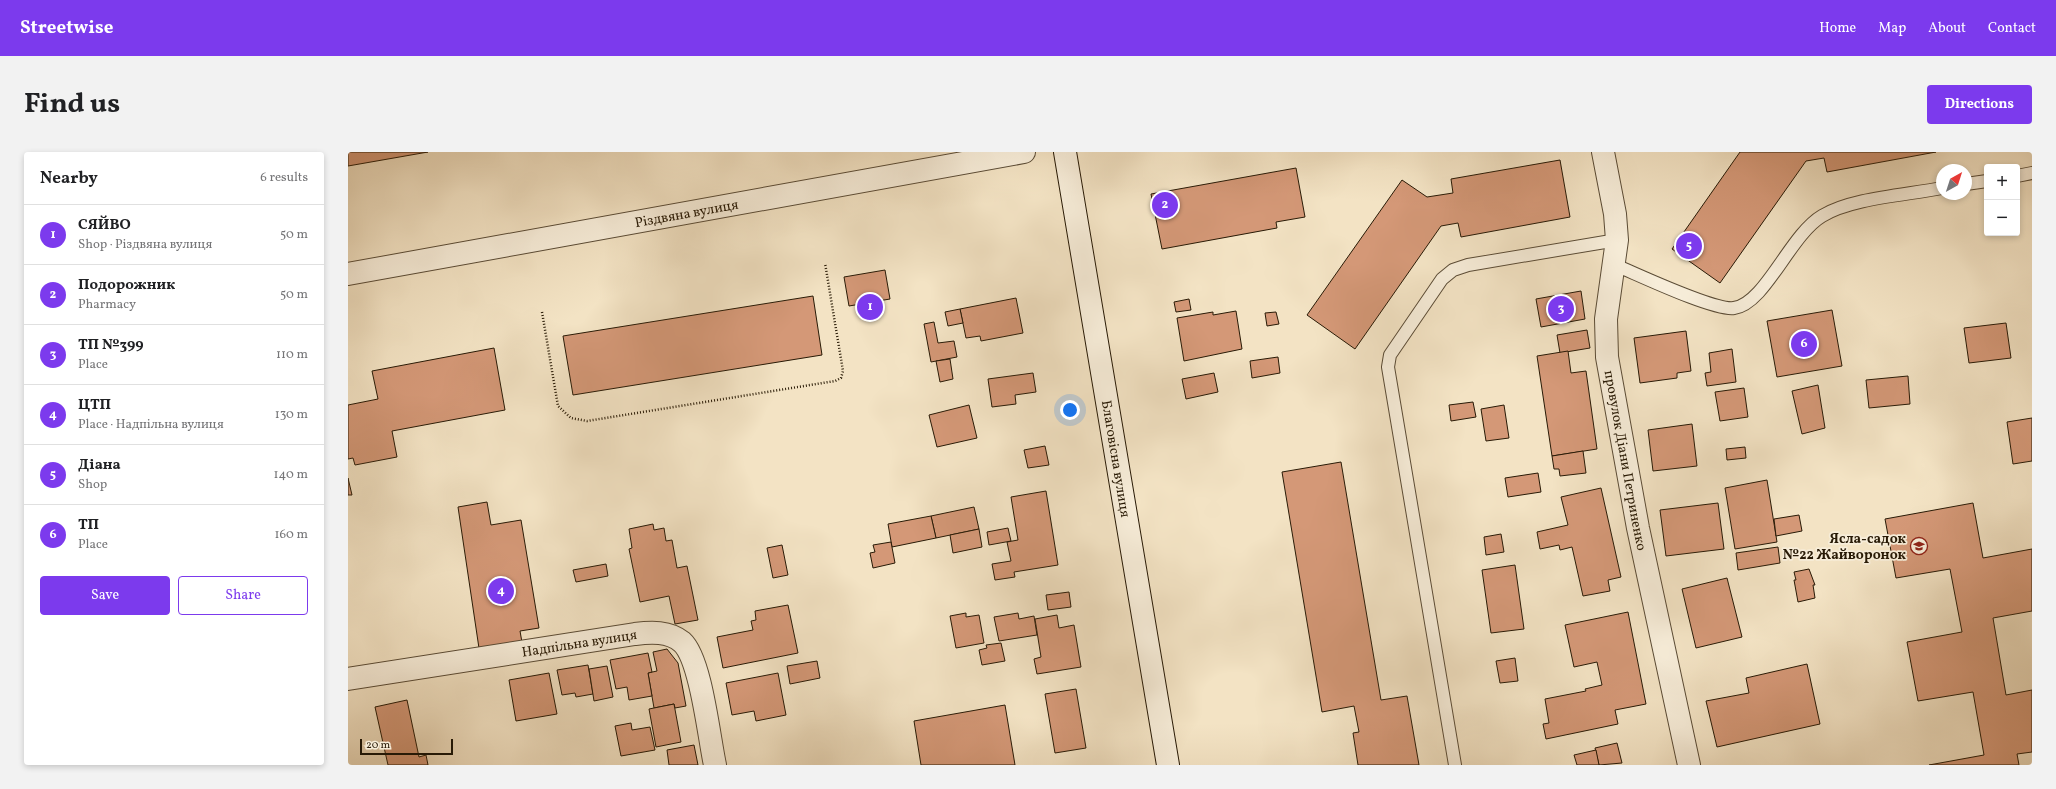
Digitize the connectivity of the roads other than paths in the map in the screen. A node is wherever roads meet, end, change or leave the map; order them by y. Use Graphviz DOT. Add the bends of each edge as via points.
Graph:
graph roads {
  1 [pos="1024,152"];
  2 [pos="1065,152"];
  3 [pos="1603,152"];
  4 [pos="2032,173"];
  5 [pos="2020,175"];
  6 [pos="1984,181"];
  7 [pos="1972,183"];
  8 [pos="1936,189"];
  9 [pos="1617,240"];
  10 [pos="1615,265"];
  11 [pos="348,274"];
  12 [pos="348,679"];
  13 [pos="715,765"];
  14 [pos="1168,765"];
  15 [pos="1455,765"];
  16 [pos="1689,765"];
  1 -- 11 [label="street, Різдвяна вулиця"];
  2 -- 14 [label="street, Благовісна вулиця"];
  3 -- 9 [label="street, провулок Діани Петриненко" via="1615,214"];
  4 -- 5 [label="lane"];
  6 -- 7 [label="lane"];
  8 -- 10 [label="lane" via="1855,204 1821,216 1803,232 1758,293 1743,306 1714,306"];
  9 -- 10 [label="street, провулок Діани Петриненко"];
  9 -- 15 [label="lane" via="1468,265 1453,270 1437,285 1390,355 1388,367"];
  10 -- 16 [label="street, провулок Діани Петриненко" via="1606,318 1607,357 1638,528"];
  12 -- 13 [label="street, Надпільна вулиця" via="636,634 652,632 670,635 682,641 693,658"];
}
